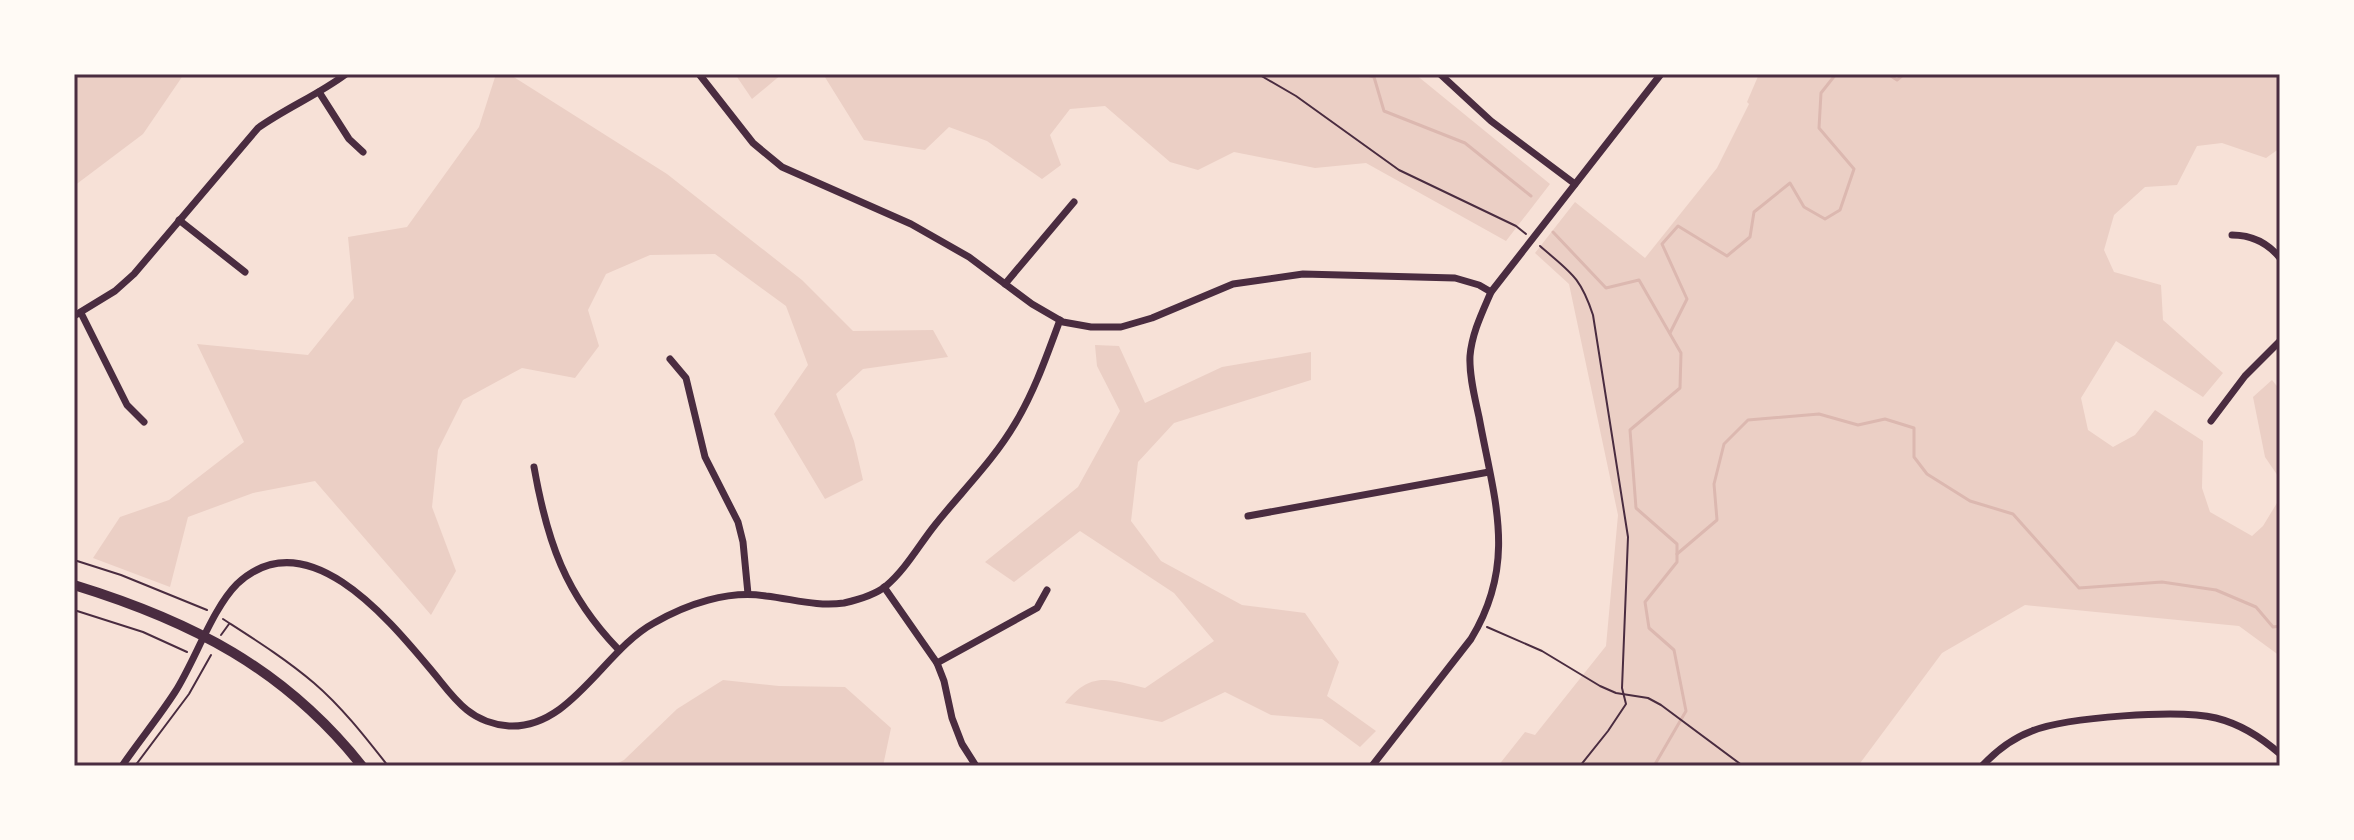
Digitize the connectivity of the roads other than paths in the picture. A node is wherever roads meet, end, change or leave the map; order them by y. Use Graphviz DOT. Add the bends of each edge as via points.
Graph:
graph roads {
  1 [pos="346,74"];
  2 [pos="699,74"];
  3 [pos="1440,74"];
  4 [pos="1661,74"];
  5 [pos="319,92"];
  6 [pos="363,152"];
  7 [pos="1575,184"];
  8 [pos="1074,202"];
  9 [pos="179,220"];
  10 [pos="2232,235"];
  11 [pos="2280,258"];
  12 [pos="245,272"];
  13 [pos="1005,284"];
  14 [pos="1491,292"];
  15 [pos="78,315"];
  16 [pos="1060,320"];
  17 [pos="2280,341"];
  18 [pos="670,359"];
  19 [pos="2211,421"];
  20 [pos="144,422"];
  21 [pos="534,467"];
  22 [pos="1489,472"];
  23 [pos="1248,516"];
  24 [pos="74,585"];
  25 [pos="884,587"];
  26 [pos="1047,590"];
  27 [pos="748,594"];
  28 [pos="206,636"];
  29 [pos="618,649"];
  30 [pos="937,663"];
  31 [pos="2280,754"];
  32 [pos="122,766"];
  33 [pos="362,766"];
  34 [pos="976,766"];
  35 [pos="1372,766"];
  36 [pos="1982,766"];
  1 -- 5 [label="street"];
  2 -- 13 [label="street" via="753,143 782,167 911,224"];
  3 -- 7 [label="street" via="1491,121"];
  4 -- 7 [label="street"];
  5 -- 6 [label="street"];
  5 -- 9 [label="street" via="258,128"];
  7 -- 14 [label="street"];
  8 -- 13 [label="street"];
  9 -- 12 [label="street"];
  9 -- 15 [label="street" via="134,274"];
  10 -- 11 [label="street" via="2249,235"];
  13 -- 16 [label="street"];
  14 -- 16 [label="street" via="1455,278 1303,274 1233,284 1121,327"];
  14 -- 22 [label="street" via="1470,360"];
  15 -- 20 [label="street" via="127,405"];
  16 -- 25 [label="street" via="1029,398 997,452"];
  17 -- 19 [label="street"];
  18 -- 27 [label="street" via="686,378 705,457 738,522"];
  21 -- 29 [label="street" via="548,528 570,585"];
  22 -- 23 [label="street"];
  22 -- 35 [label="street" via="1500,544 1488,605 1471,639"];
  24 -- 28 [label="main road" via="145,608"];
  25 -- 27 [label="street" via="848,602 820,605"];
  25 -- 30 [label="street"];
  26 -- 30 [label="street" via="1037,608"];
  27 -- 29 [label="street" via="672,613"];
  28 -- 29 [label="street" via="236,586 260,569 286,563 317,567 384,619 469,712 508,726 553,715"];
  28 -- 32 [label="street"];
  28 -- 33 [label="main road" via="289,692"];
  30 -- 34 [label="street" via="952,718"];
  31 -- 36 [label="street" via="2236,725 2179,714 2053,724 2013,740"];
}
